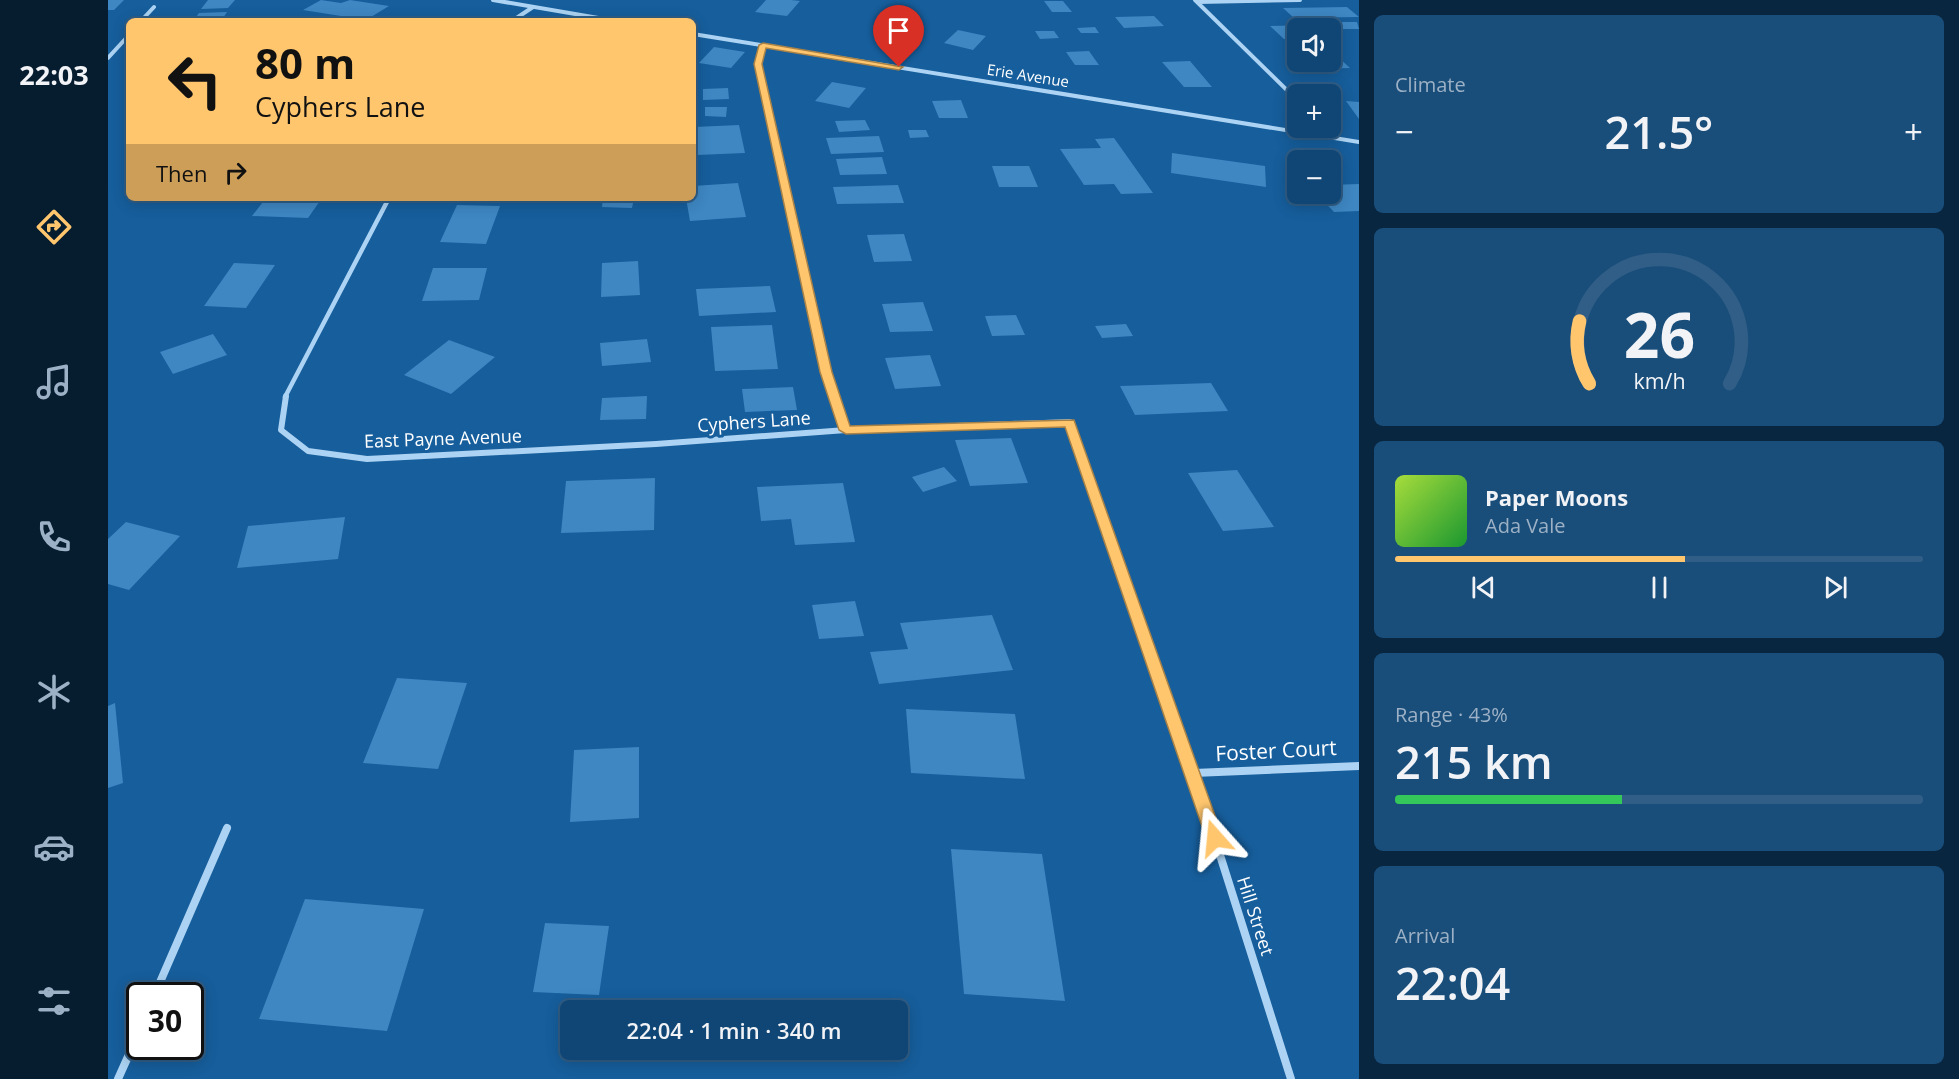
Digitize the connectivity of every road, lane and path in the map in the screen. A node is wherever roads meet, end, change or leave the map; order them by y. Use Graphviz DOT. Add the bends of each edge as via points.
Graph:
graph roads {
  1 [pos="493,0"];
  2 [pos="1300,0"];
  3 [pos="1196,1"];
  4 [pos="154,7"];
  5 [pos="533,7"];
  6 [pos="144,18"];
  7 [pos="516,18"];
  8 [pos="598,18"];
  9 [pos="696,34"];
  10 [pos="126,38"];
  11 [pos="763,45"];
  12 [pos="108,58"];
  13 [pos="1287,90"];
  14 [pos="1287,130"];
  15 [pos="1335,138"];
  16 [pos="1359,142"];
  17 [pos="387,201"];
  18 [pos="1070,423"];
  19 [pos="846,430"];
  20 [pos="656,444"];
  21 [pos="1359,766"];
  22 [pos="1194,773"];
  23 [pos="227,828"];
  24 [pos="160,982"];
  25 [pos="127,1060"];
  26 [pos="118,1079"];
  27 [pos="1291,1079"];
  1 -- 5 [label="street"];
  2 -- 3 [label="street"];
  3 -- 13 [label="street"];
  4 -- 6 [label="street"];
  5 -- 7 [label="street"];
  5 -- 8 [label="street"];
  9 -- 11 [label="street, Erie Avenue"];
  10 -- 12 [label="street"];
  11 -- 14 [label="street, Erie Avenue"];
  11 -- 19 [label="street" via="758,64 826,372"];
  15 -- 16 [label="street, Erie Avenue"];
  17 -- 20 [label="street, East Payne Avenue" via="283,401 280,430 308,451 367,459"];
  18 -- 19 [label="street, Cyphers Lane"];
  18 -- 22 [label="street, Hill Street"];
  19 -- 20 [label="street, Cyphers Lane"];
  21 -- 22 [label="street, Foster Court"];
  22 -- 27 [label="street, Hill Street"];
  23 -- 24 [label="street"];
  25 -- 26 [label="street"];
}
